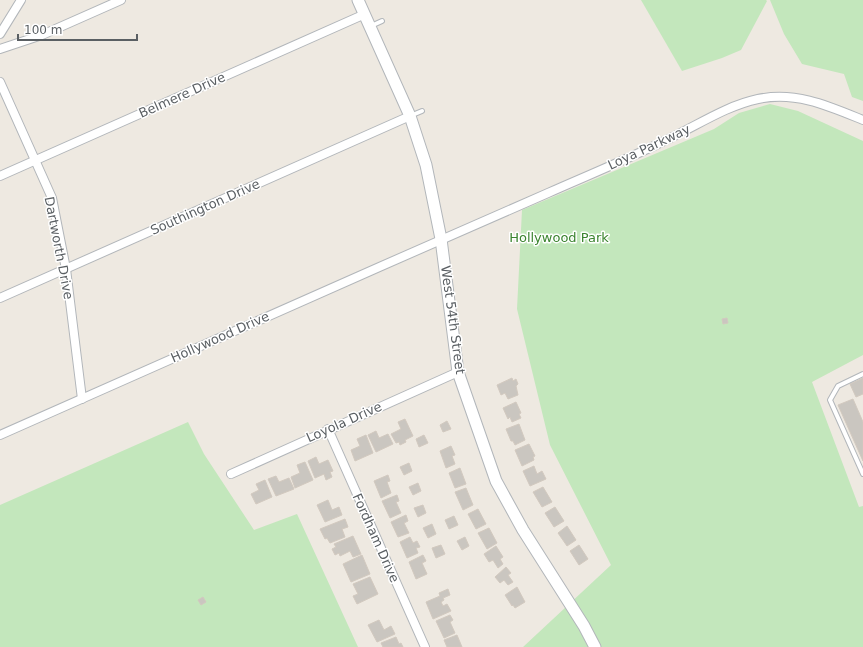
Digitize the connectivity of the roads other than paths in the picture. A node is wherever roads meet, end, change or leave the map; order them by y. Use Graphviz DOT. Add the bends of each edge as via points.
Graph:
graph roads {
  1 [pos="21,0"];
  2 [pos="121,0"];
  3 [pos="358,0"];
  4 [pos="365,14"];
  5 [pos="382,21"];
  6 [pos="370,26"];
  7 [pos="0,34"];
  8 [pos="0,49"];
  9 [pos="0,82"];
  10 [pos="422,111"];
  11 [pos="410,116"];
  12 [pos="863,120"];
  13 [pos="35,160"];
  14 [pos="0,176"];
  15 [pos="441,239"];
  16 [pos="66,269"];
  17 [pos="0,298"];
  18 [pos="458,372"];
  19 [pos="863,374"];
  20 [pos="82,399"];
  21 [pos="328,429"];
  22 [pos="0,436"];
  23 [pos="231,474"];
  24 [pos="863,474"];
  25 [pos="425,647"];
  26 [pos="595,647"];
  1 -- 7 [label="street"];
  2 -- 8 [label="street" via="42,35"];
  3 -- 4 [label="street, West 54th Street"];
  4 -- 6 [label="street, West 54th Street"];
  4 -- 13 [label="street, Belmere Drive"];
  5 -- 6 [label="lane"];
  6 -- 11 [label="street, West 54th Street"];
  9 -- 13 [label="street, Dartworth Drive"];
  10 -- 11 [label="lane"];
  11 -- 15 [label="street, West 54th Street" via="426,165"];
  11 -- 16 [label="street, Southington Drive"];
  12 -- 15 [label="street, Loya Parkway" via="829,106 797,98 774,97 748,102 725,110 652,147"];
  13 -- 14 [label="street, Belmere Drive"];
  13 -- 16 [label="street, Dartworth Drive" via="52,198"];
  15 -- 18 [label="street, West 54th Street"];
  15 -- 20 [label="street, Hollywood Drive"];
  16 -- 17 [label="street, Southington Drive"];
  16 -- 20 [label="street, Dartworth Drive"];
  18 -- 21 [label="street, Loyola Drive"];
  18 -- 26 [label="street, West 54th Street" via="496,481"];
  19 -- 24 [label="lane" via="838,386 830,400"];
  20 -- 22 [label="street, Hollywood Drive"];
  21 -- 23 [label="street, Loyola Drive"];
  21 -- 25 [label="street, Fordham Drive"];
}
